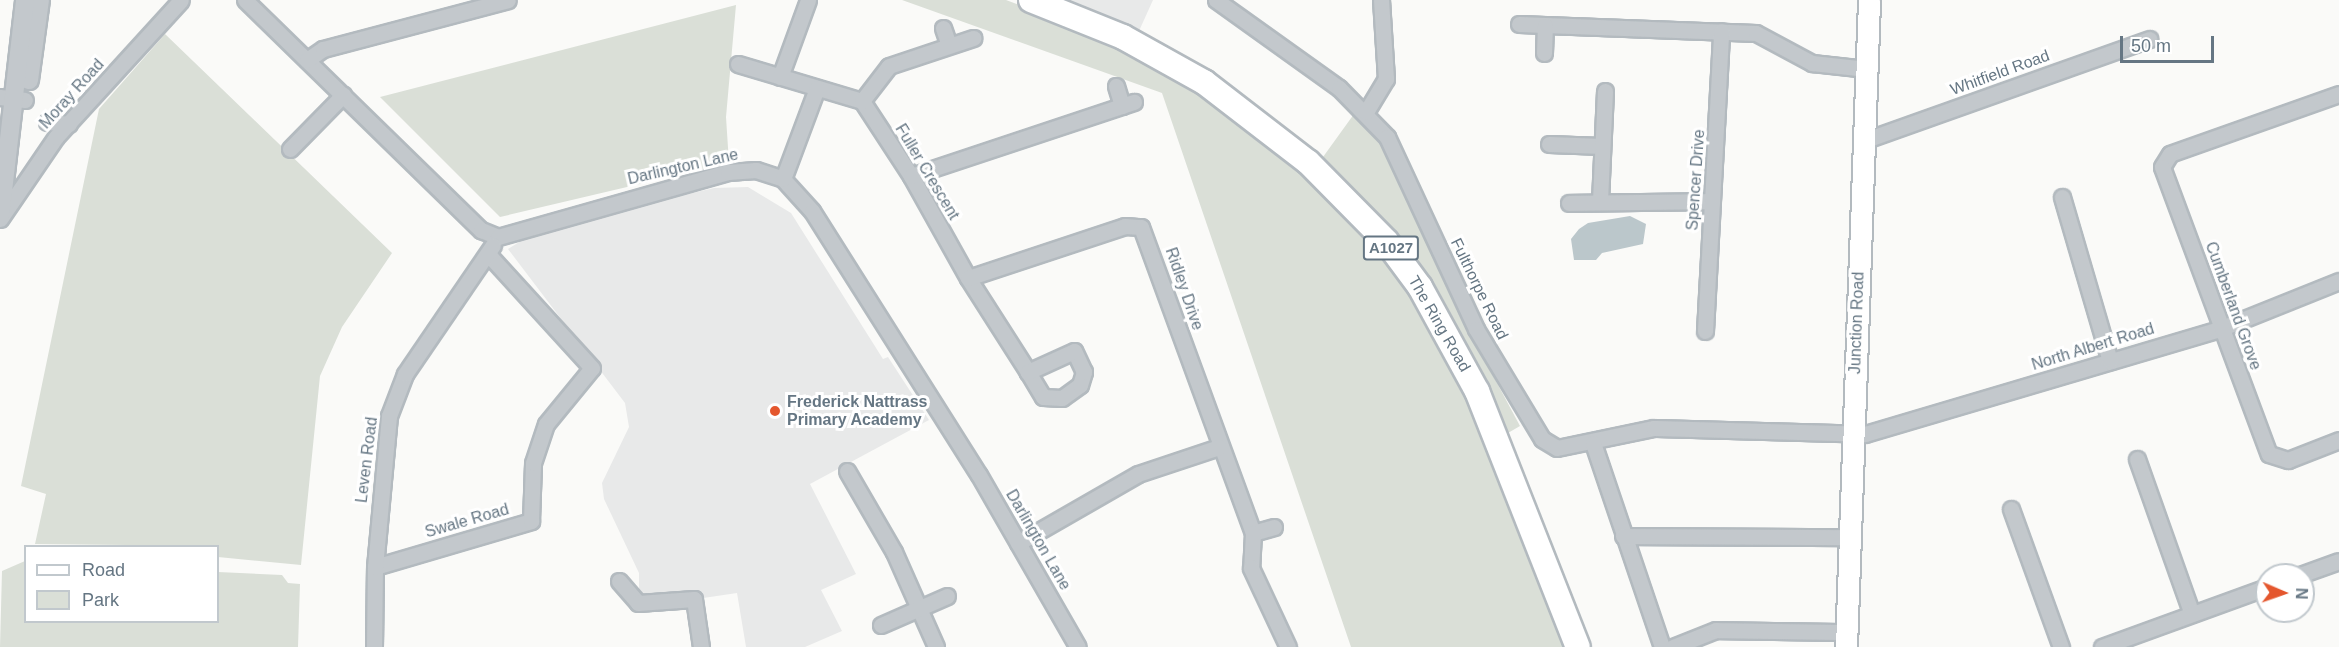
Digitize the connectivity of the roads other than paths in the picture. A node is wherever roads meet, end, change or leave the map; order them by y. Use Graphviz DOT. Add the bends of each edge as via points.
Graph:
graph roads {
  1 [pos="25,0"];
  2 [pos="40,0"];
  3 [pos="181,0"];
  4 [pos="245,0"];
  5 [pos="508,0"];
  6 [pos="808,0"];
  7 [pos="1031,0"];
  8 [pos="1216,0"];
  9 [pos="1381,0"];
  10 [pos="1869,0"];
  11 [pos="1519,24"];
  12 [pos="1545,26"];
  13 [pos="943,28"];
  14 [pos="1721,31"];
  15 [pos="973,38"];
  16 [pos="2149,39"];
  17 [pos="949,45"];
  18 [pos="1544,53"];
  19 [pos="307,60"];
  20 [pos="738,64"];
  21 [pos="1866,69"];
  22 [pos="780,76"];
  23 [pos="1116,86"];
  24 [pos="817,88"];
  25 [pos="1605,90"];
  26 [pos="2339,94"];
  27 [pos="343,95"];
  28 [pos="13,98"];
  29 [pos="862,100"];
  30 [pos="1366,112"];
  31 [pos="47,122"];
  32 [pos="69,124"];
  33 [pos="1863,141"];
  34 [pos="1549,144"];
  35 [pos="1602,146"];
  36 [pos="290,150"];
  37 [pos="910,176"];
  38 [pos="783,179"];
  39 [pos="2062,197"];
  40 [pos="1600,201"];
  41 [pos="1713,201"];
  42 [pos="1569,203"];
  43 [pos="0,218"];
  44 [pos="498,237"];
  45 [pos="488,254"];
  46 [pos="969,278"];
  47 [pos="2339,281"];
  48 [pos="2222,328"];
  49 [pos="1705,331"];
  50 [pos="2110,361"];
  51 [pos="1028,372"];
  52 [pos="1853,434"];
  53 [pos="2339,440"];
  54 [pos="1593,443"];
  55 [pos="1219,447"];
  56 [pos="2137,459"];
  57 [pos="847,471"];
  58 [pos="2011,509"];
  59 [pos="1275,527"];
  60 [pos="1253,533"];
  61 [pos="1623,536"];
  62 [pos="1850,537"];
  63 [pos="1018,543"];
  64 [pos="2339,561"];
  65 [pos="375,567"];
  66 [pos="2315,570"];
  67 [pos="618,580"];
  68 [pos="2255,591"];
  69 [pos="947,596"];
  70 [pos="918,605"];
  71 [pos="2192,614"];
  72 [pos="881,625"];
  73 [pos="1847,640"];
  74 [pos="2123,644"];
  75 [pos="1075,646"];
  76 [pos="374,647"];
  77 [pos="701,647"];
  78 [pos="936,647"];
  79 [pos="1288,647"];
  80 [pos="1578,647"];
  81 [pos="1662,647"];
  82 [pos="1673,647"];
  83 [pos="2061,647"];
  84 [pos="2102,647"];
  1 -- 28 [label="street"];
  2 -- 28 [label="street"];
  3 -- 32 [label="street, Moray Road"];
  4 -- 19 [label="street"];
  5 -- 19 [label="street" via="323,49"];
  6 -- 22 [label="street"];
  7 -- 80 [label="main road, The Ring Road / A1027" via="1123,37 1204,82 1308,162 1386,241 1425,296 1477,392"];
  8 -- 30 [label="street, Fulthorpe Road" via="1262,28"];
  9 -- 30 [label="street" via="1386,79"];
  10 -- 21 [label="main road, Junction Road"];
  11 -- 12 [label="street"];
  12 -- 14 [label="street"];
  12 -- 18 [label="street"];
  13 -- 17 [label="street"];
  14 -- 21 [label="street" via="1768,36 1822,66"];
  14 -- 41 [label="street, Spencer Drive"];
  15 -- 17 [label="street"];
  16 -- 33 [label="street, Whitfield Road"];
  17 -- 29 [label="street" via="884,69"];
  19 -- 27 [label="street"];
  20 -- 22 [label="street"];
  21 -- 33 [label="main road, Junction Road"];
  22 -- 24 [label="street"];
  23 -- 37 [label="street" via="1128,104"];
  24 -- 29 [label="street"];
  24 -- 38 [label="street"];
  25 -- 35 [label="street"];
  26 -- 48 [label="street, Cumberland Grove" via="2170,154 2164,171"];
  27 -- 36 [label="street"];
  27 -- 44 [label="street" via="481,230"];
  28 -- 43 [label="street"];
  29 -- 37 [label="street, Fuller Crescent"];
  30 -- 54 [label="street, Fulthorpe Road" via="1387,137 1476,329 1542,439 1557,448"];
  31 -- 32 [label="street"];
  32 -- 43 [label="street, Moray Road"];
  33 -- 52 [label="main road, Junction Road"];
  34 -- 35 [label="street"];
  35 -- 40 [label="street"];
  37 -- 46 [label="street, Fuller Crescent"];
  38 -- 44 [label="street, Darlington Lane" via="756,170 728,172"];
  38 -- 63 [label="street, Darlington Lane" via="812,211"];
  39 -- 50 [label="street"];
  40 -- 41 [label="street"];
  40 -- 42 [label="street"];
  41 -- 49 [label="street, Spencer Drive"];
  44 -- 45 [label="street, Leven Road"];
  45 -- 65 [label="street, Leven Road" via="405,374 389,417"];
  45 -- 65 [label="street, Swale Road" via="592,368 546,424 533,463 531,521"];
  46 -- 51 [label="street, Fuller Crescent"];
  46 -- 55 [label="street, Ridley Drive" via="1125,226 1141,227"];
  47 -- 48 [label="street, North Albert Road"];
  48 -- 50 [label="street, North Albert Road"];
  48 -- 53 [label="street, Cumberland Grove" via="2269,453 2288,460"];
  50 -- 52 [label="street, North Albert Road"];
  52 -- 54 [label="street, Fulthorpe Road" via="1654,428"];
  52 -- 62 [label="main road, Junction Road"];
  54 -- 61 [label="street"];
  55 -- 60 [label="street, Ridley Drive"];
  55 -- 63 [label="street" via="1138,474"];
  56 -- 71 [label="street"];
  57 -- 70 [label="street"];
  58 -- 83 [label="street"];
  59 -- 60 [label="street"];
  60 -- 79 [label="street, Ridley Drive" via="1251,568"];
  61 -- 62 [label="street"];
  61 -- 81 [label="street"];
  62 -- 73 [label="main road, Junction Road"];
  63 -- 75 [label="street, Darlington Lane"];
  64 -- 66 [label="street"];
  65 -- 76 [label="street, Leven Road"];
  67 -- 77 [label="street" via="638,603 694,598"];
  68 -- 71 [label="street"];
  69 -- 70 [label="street"];
  70 -- 72 [label="street"];
  70 -- 78 [label="street"];
  71 -- 74 [label="street"];
  73 -- 82 [label="street" via="1716,630"];
  74 -- 84 [label="street"];
}
